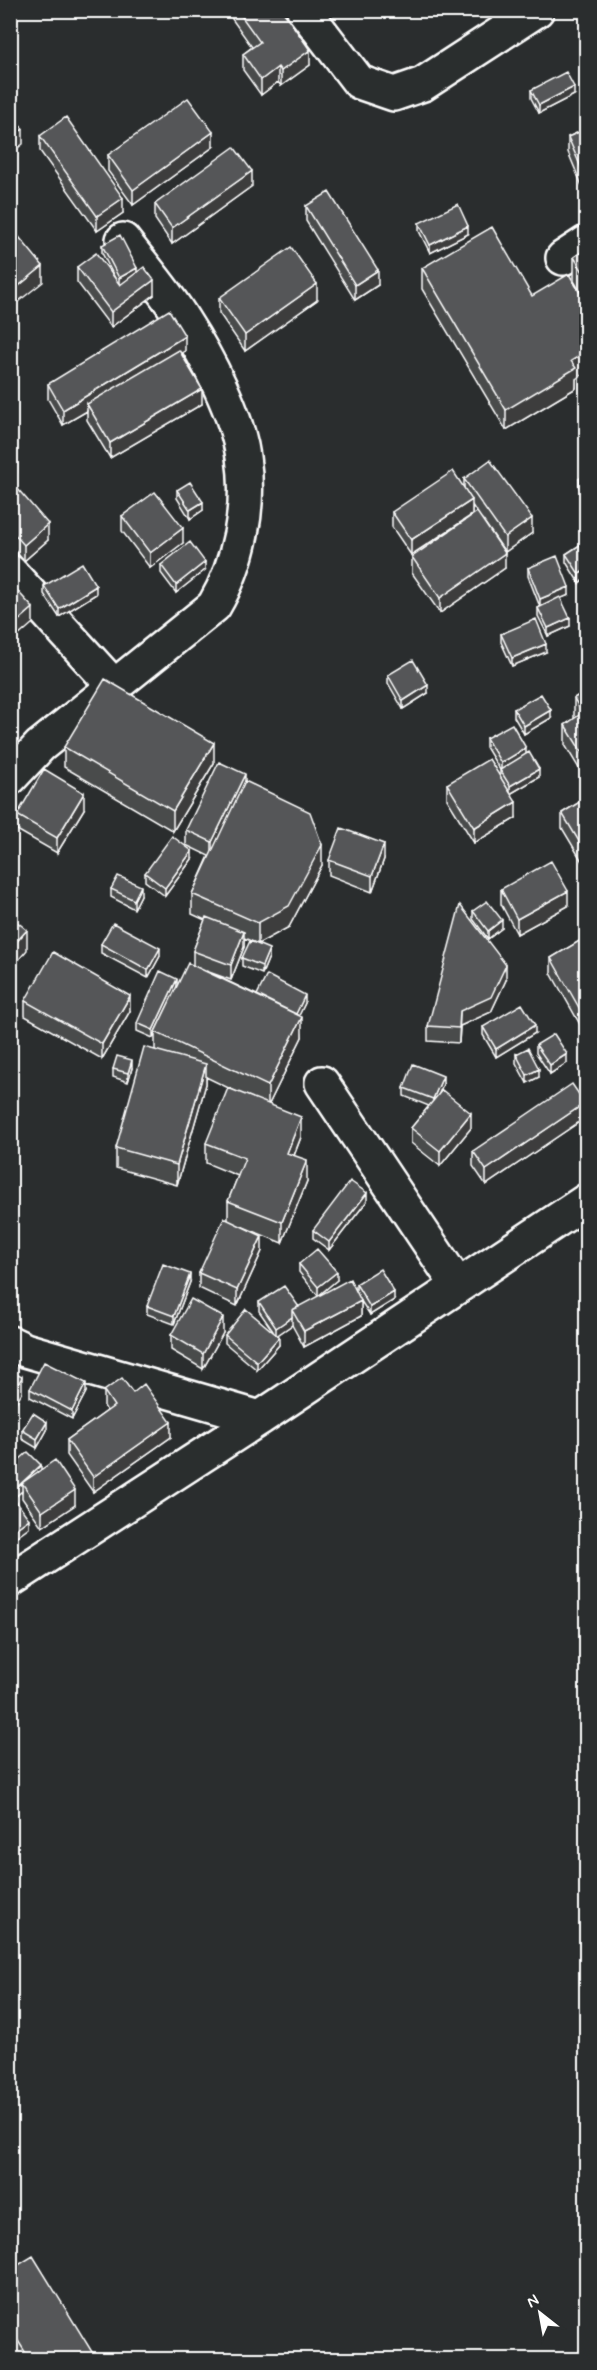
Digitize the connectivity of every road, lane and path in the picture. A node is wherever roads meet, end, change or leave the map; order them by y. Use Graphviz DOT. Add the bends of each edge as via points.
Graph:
graph roads {
  1 [pos="304,10"];
  2 [pos="537,10"];
  3 [pos="123,240"];
  4 [pos="10,572"];
  5 [pos="114,686"];
  6 [pos="10,778"];
  7 [pos="322,1083"];
  8 [pos="586,1201"];
  9 [pos="458,1286"];
  10 [pos="10,1343"];
  11 [pos="260,1418"];
  12 [pos="10,1580"];
  1 -- 2 [label="street" via="358,82 394,94 423,84"];
  3 -- 5 [label="street" via="183,320 217,383 243,457 244,511 234,564 214,606"];
  4 -- 5 [label="street"];
  5 -- 6 [label="street" via="40,746"];
  7 -- 9 [label="street"];
  8 -- 9 [label="street"];
  9 -- 11 [label="street"];
  10 -- 11 [label="street"];
  11 -- 12 [label="street"];
}
